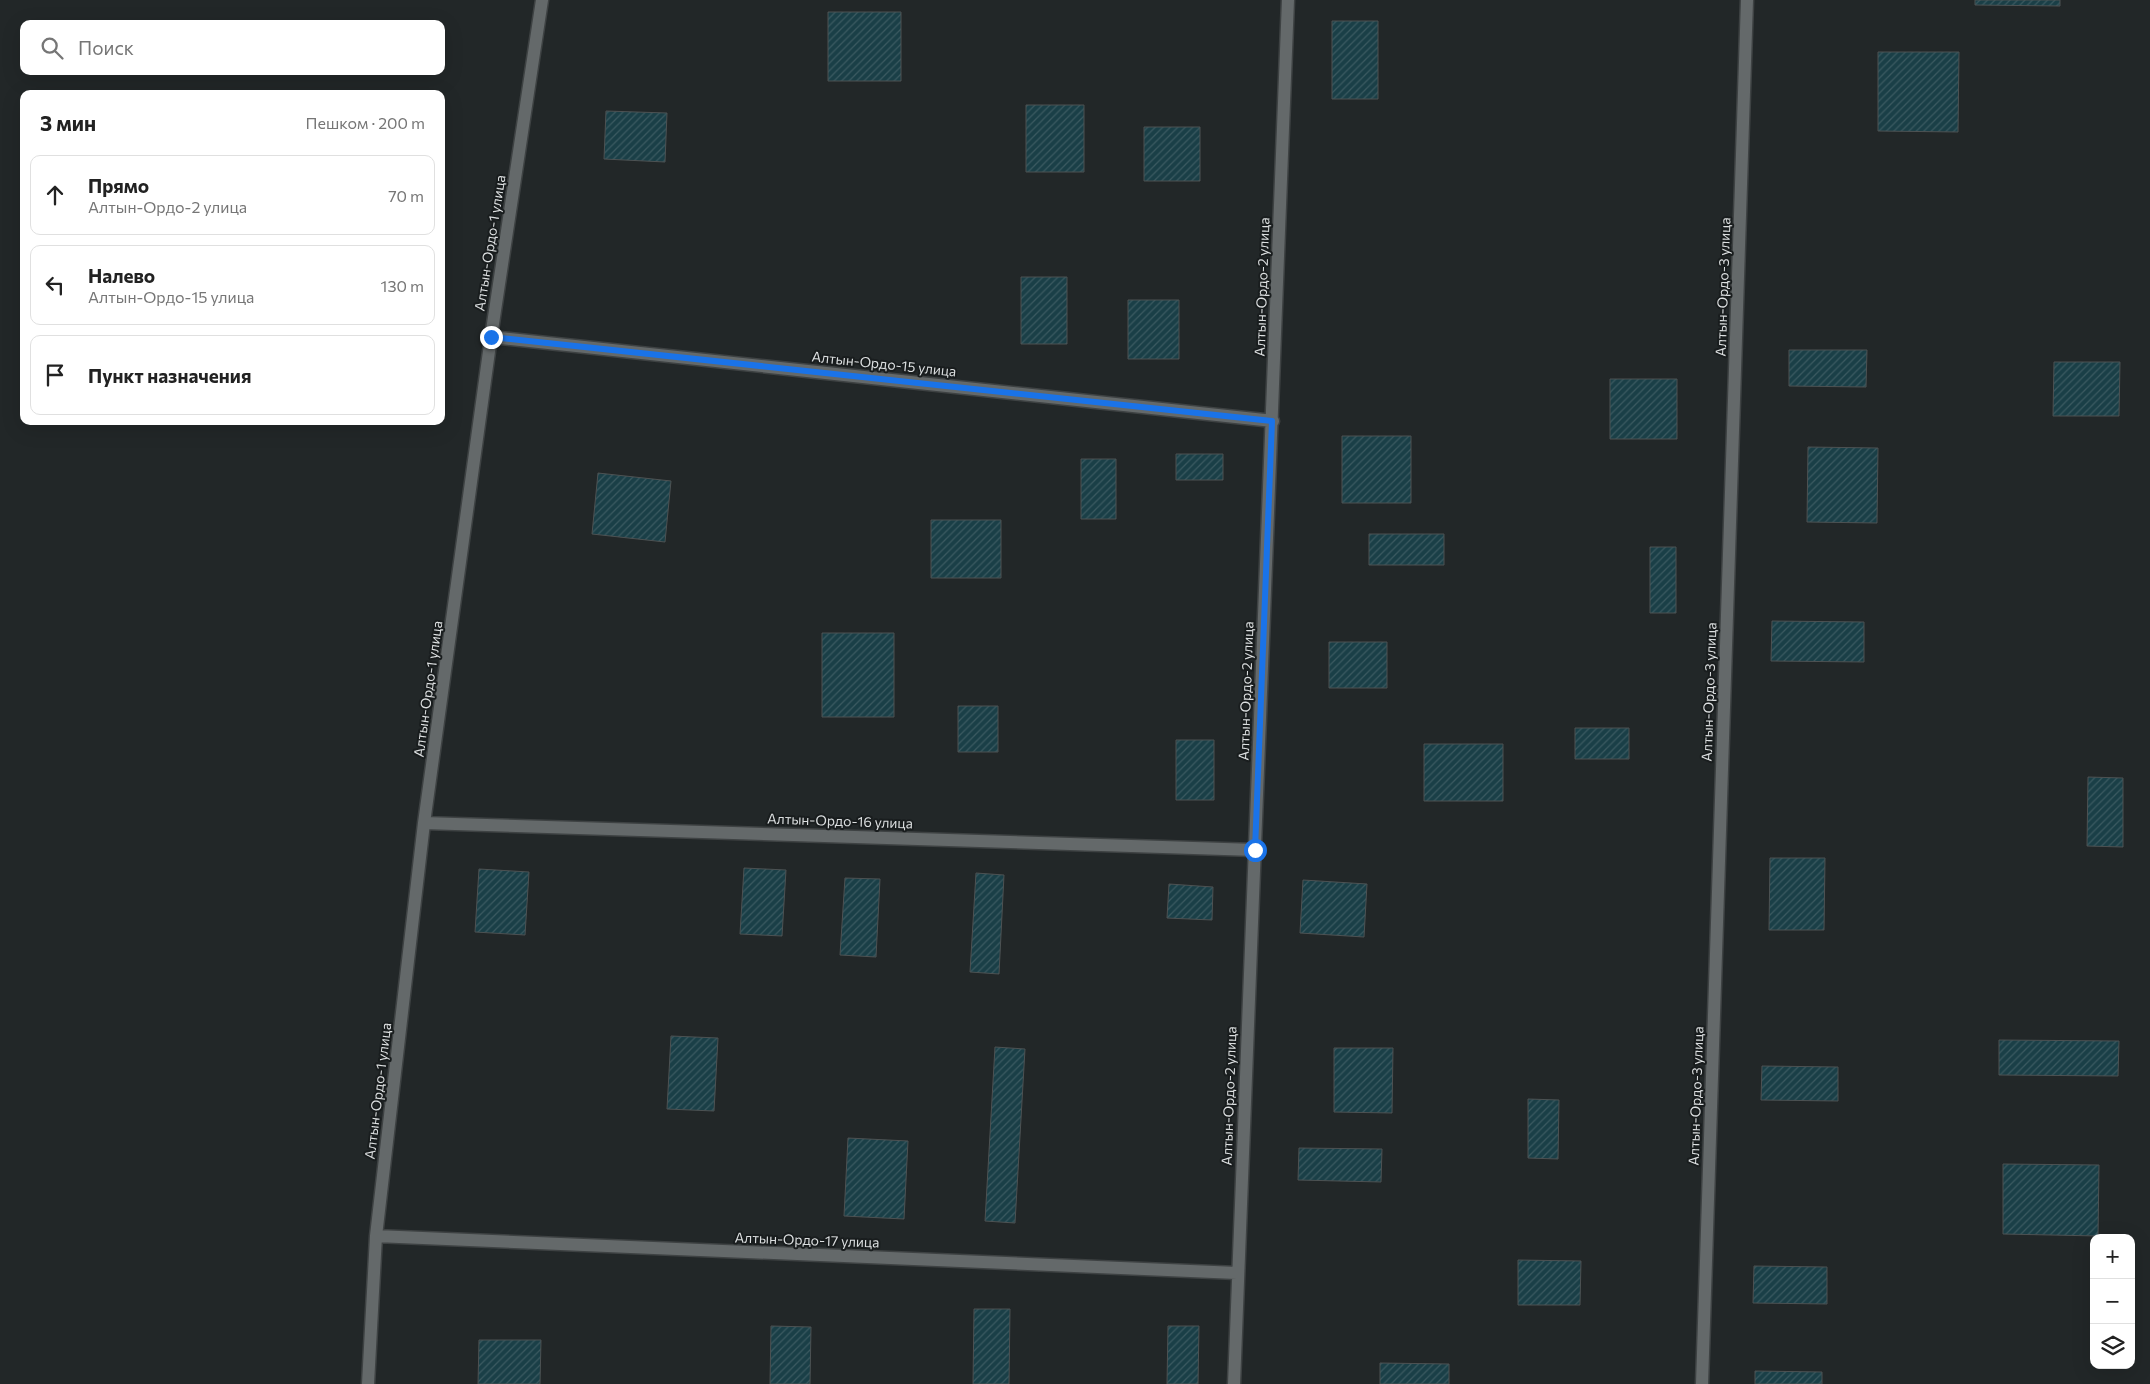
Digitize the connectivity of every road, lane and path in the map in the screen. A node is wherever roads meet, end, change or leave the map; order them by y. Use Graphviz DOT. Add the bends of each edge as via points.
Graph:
graph roads {
  1 [pos="542,0"];
  2 [pos="1288,0"];
  3 [pos="1747,0"];
  4 [pos="491,337"];
  5 [pos="1272,421"];
  6 [pos="424,823"];
  7 [pos="1255,850"];
  8 [pos="376,1236"];
  9 [pos="1237,1273"];
  10 [pos="368,1384"];
  11 [pos="1234,1384"];
  12 [pos="1702,1384"];
  1 -- 4 [label="street, Алтын-Ордо-1 улица"];
  2 -- 5 [label="street, Алтын-Ордо-2 улица"];
  3 -- 12 [label="street, Алтын-Ордо-3 улица"];
  4 -- 5 [label="street, Алтын-Ордо-15 улица"];
  4 -- 6 [label="street, Алтын-Ордо-1 улица"];
  5 -- 7 [label="street, Алтын-Ордо-2 улица"];
  6 -- 7 [label="street, Алтын-Ордо-16 улица"];
  6 -- 8 [label="street, Алтын-Ордо-1 улица"];
  7 -- 9 [label="street, Алтын-Ордо-2 улица"];
  8 -- 9 [label="street, Алтын-Ордо-17 улица"];
  8 -- 10 [label="street, Алтын-Ордо-1 улица"];
  9 -- 11 [label="street, Алтын-Ордо-2 улица"];
}
